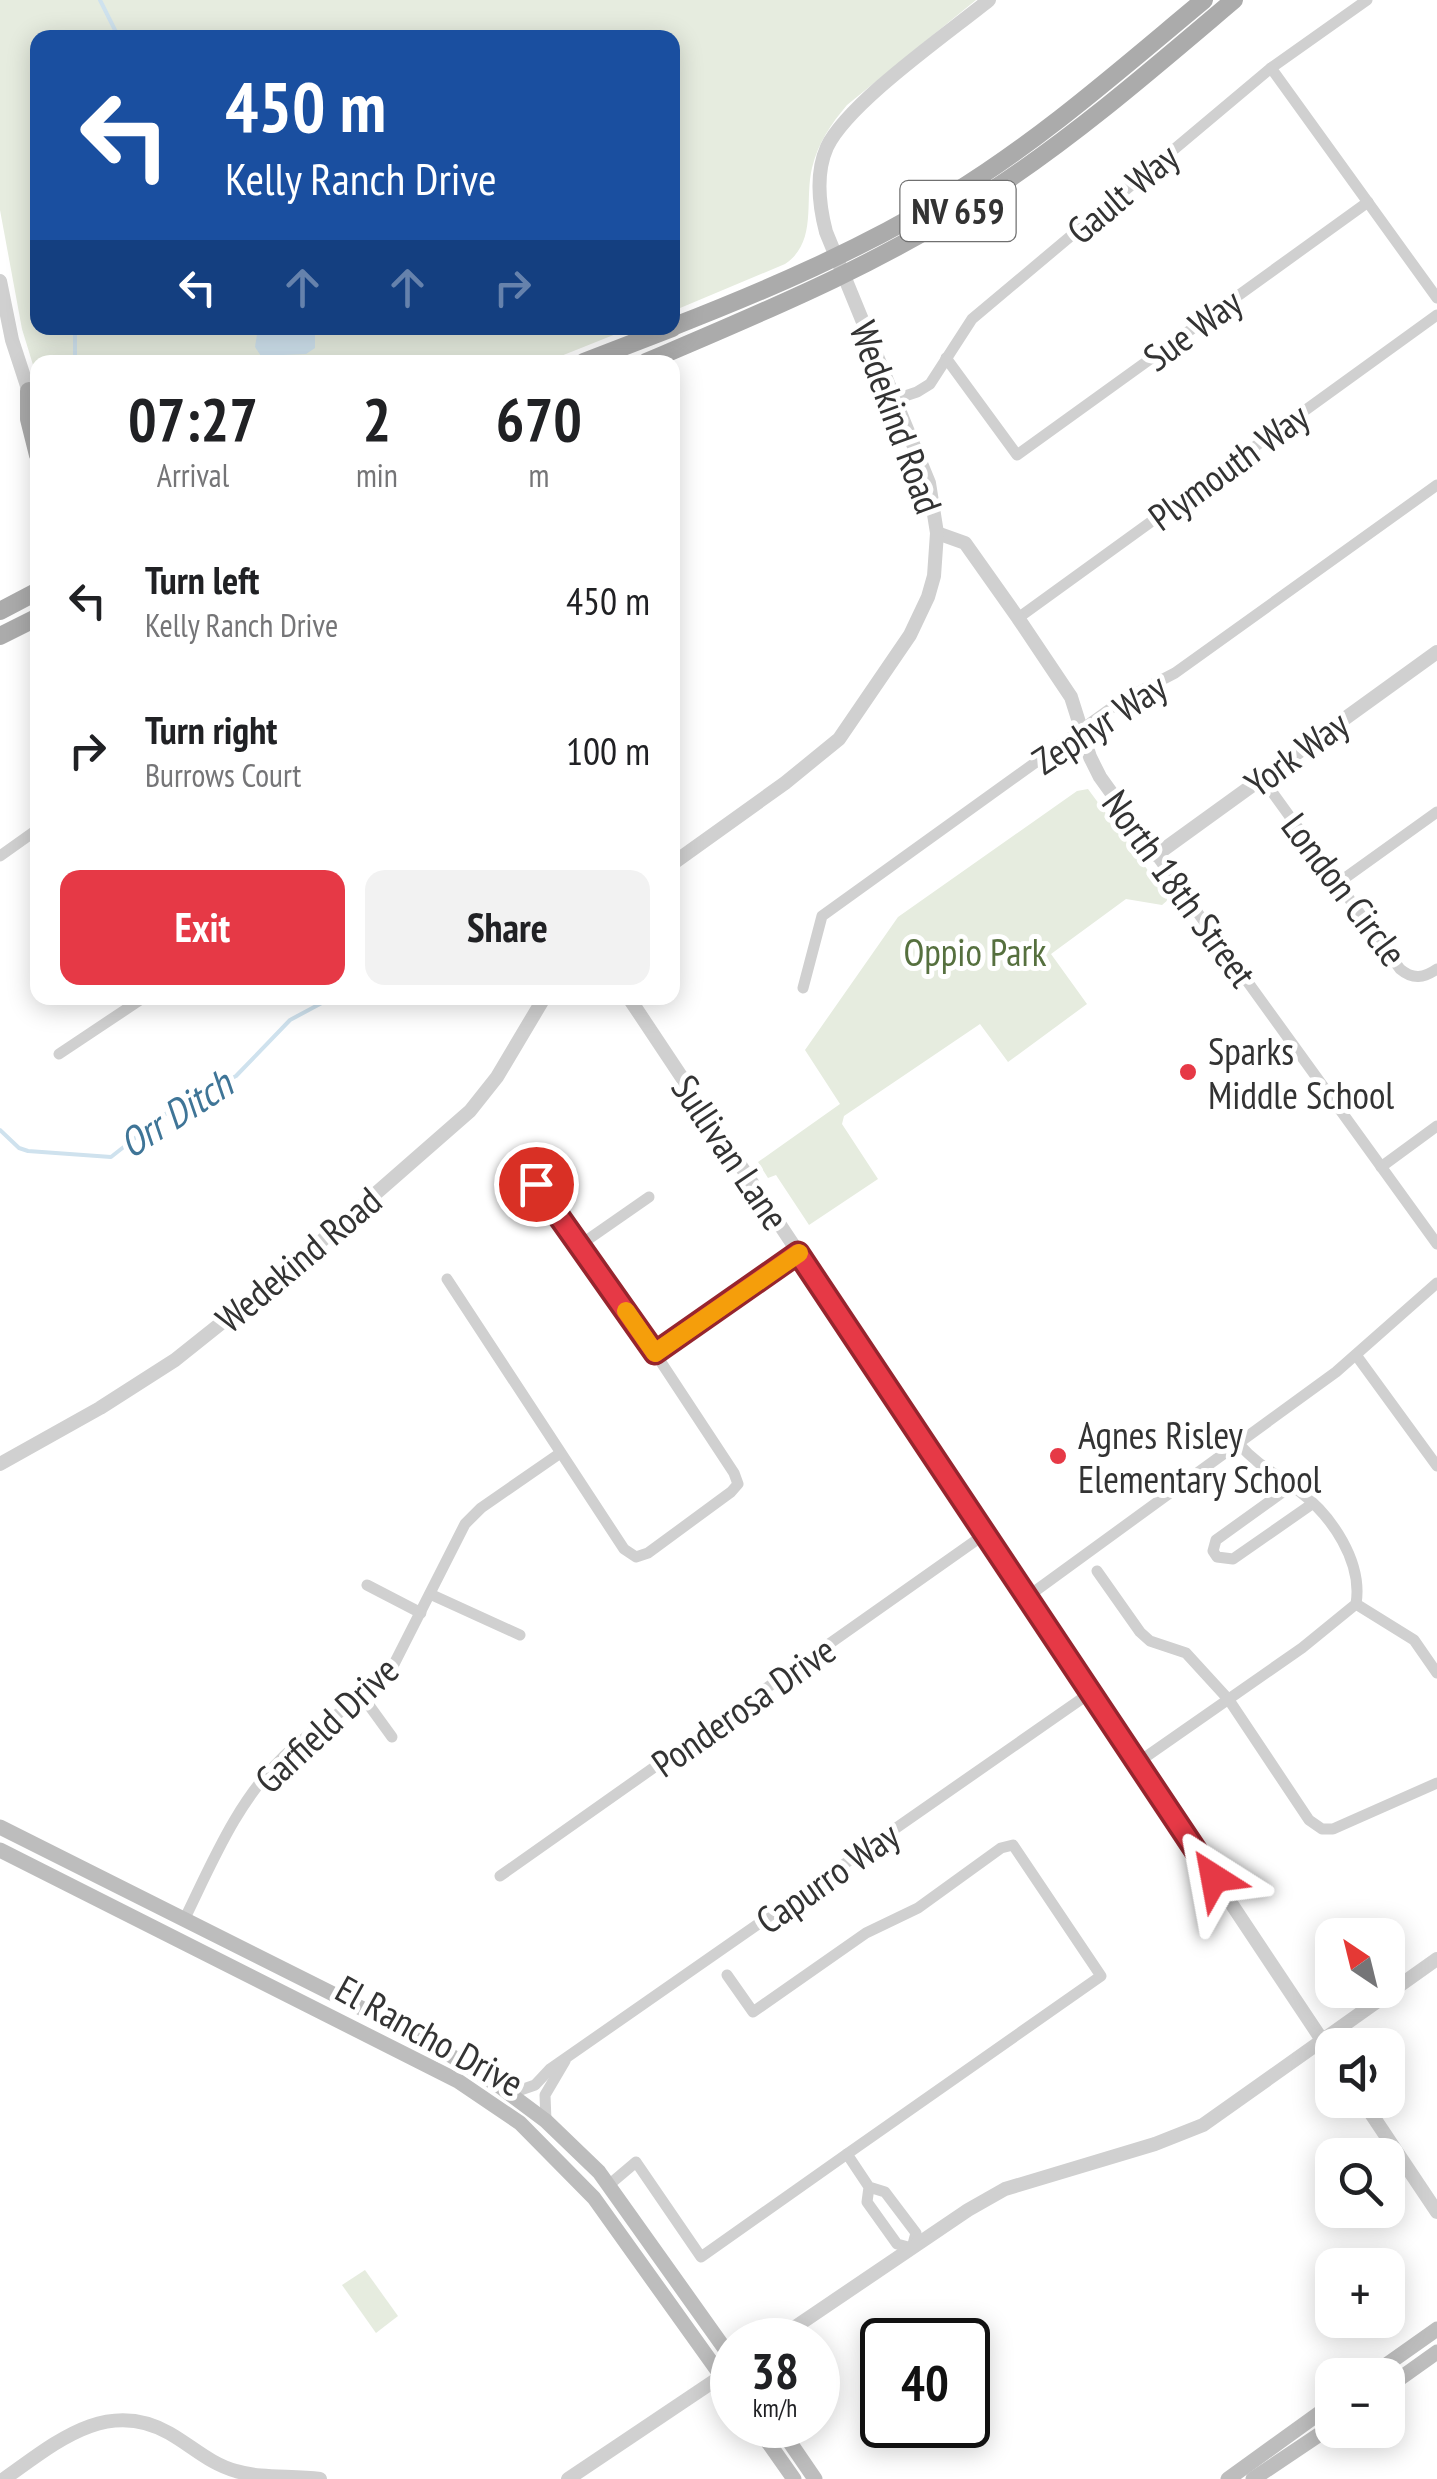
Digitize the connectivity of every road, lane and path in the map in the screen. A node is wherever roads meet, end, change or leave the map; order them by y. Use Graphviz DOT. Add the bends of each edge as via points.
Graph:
graph roads {
  1 [pos="988,0"];
  2 [pos="1204,0"];
  3 [pos="1234,0"];
  4 [pos="1367,0"];
  5 [pos="1272,68"];
  6 [pos="1368,202"];
  7 [pos="836,257"];
  8 [pos="844,276"];
  9 [pos="0,281"];
  10 [pos="1437,298"];
  11 [pos="1437,315"];
  12 [pos="680,324"];
  13 [pos="652,335"];
  14 [pos="602,355"];
  15 [pos="662,355"];
  16 [pos="946,358"];
  17 [pos="29,391"];
  18 [pos="896,399"];
  19 [pos="30,425"];
  20 [pos="1437,485"];
  21 [pos="937,533"];
  22 [pos="30,595"];
  23 [pos="0,611"];
  24 [pos="1018,618"];
  25 [pos="30,621"];
  26 [pos="0,636"];
  27 [pos="1437,652"];
  28 [pos="1081,730"];
  29 [pos="1262,778"];
  30 [pos="1437,812"];
  31 [pos="30,835"];
  32 [pos="1156,855"];
  33 [pos="0,856"];
  34 [pos="680,858"];
  35 [pos="1338,884"];
  36 [pos="1437,969"];
  37 [pos="802,988"];
  38 [pos="133,1005"];
  39 [pos="540,1005"];
  40 [pos="634,1005"];
  41 [pos="59,1054"];
  42 [pos="1437,1126"];
  43 [pos="1381,1166"];
  44 [pos="536,1184"];
  45 [pos="649,1196"];
  46 [pos="1437,1244"];
  47 [pos="580,1245"];
  48 [pos="798,1253"];
  49 [pos="447,1279"];
  50 [pos="1437,1284"];
  51 [pos="655,1353"];
  52 [pos="1356,1355"];
  53 [pos="1238,1444"];
  54 [pos="559,1454"];
  55 [pos="0,1464"];
  56 [pos="1437,1466"];
  57 [pos="1291,1486"];
  58 [pos="1312,1504"];
  59 [pos="985,1534"];
  60 [pos="1097,1571"];
  61 [pos="367,1585"];
  62 [pos="430,1594"];
  63 [pos="1027,1597"];
  64 [pos="1356,1604"];
  65 [pos="421,1613"];
  66 [pos="520,1635"];
  67 [pos="1437,1673"];
  68 [pos="1090,1693"];
  69 [pos="363,1697"];
  70 [pos="1229,1700"];
  71 [pos="392,1736"];
  72 [pos="1137,1763"];
  73 [pos="1437,1783"];
  74 [pos="0,1827"];
  75 [pos="0,1850"];
  76 [pos="500,1876"];
  77 [pos="184,1920"];
  78 [pos="1437,1960"];
  79 [pos="727,1975"];
  80 [pos="1353,2028"];
  81 [pos="1315,2029"];
  82 [pos="1315,2056"];
  83 [pos="565,2061"];
  84 [pos="509,2094"];
  85 [pos="1374,2118"];
  86 [pos="546,2122"];
  87 [pos="520,2123"];
  88 [pos="568,2142"];
  89 [pos="846,2154"];
  90 [pos="610,2184"];
  91 [pos="869,2187"];
  92 [pos="1437,2212"];
  93 [pos="912,2248"];
  94 [pos="809,2318"];
  95 [pos="710,2327"];
  96 [pos="1437,2329"];
  97 [pos="710,2351"];
  98 [pos="1437,2352"];
  99 [pos="1396,2358"];
  100 [pos="1405,2376"];
  101 [pos="710,2384"];
  102 [pos="1315,2416"];
  103 [pos="1315,2437"];
  104 [pos="772,2448"];
  105 [pos="794,2448"];
  106 [pos="4,2479"];
  107 [pos="320,2479"];
  108 [pos="568,2479"];
  109 [pos="794,2479"];
  110 [pos="816,2479"];
  111 [pos="1228,2479"];
  112 [pos="1252,2479"];
  1 -- 7 [label="street, Wedekind Road" via="855,110 828,147 819,197"];
  2 -- 7 [label="main road, NV 659" via="995,166"];
  3 -- 8 [label="main road, NV 659" via="1045,154"];
  4 -- 5 [label="street, Gault Way"];
  5 -- 6 [label="street"];
  5 -- 16 [label="street, Gault Way" via="972,319"];
  6 -- 10 [label="street"];
  6 -- 16 [label="street, Sue Way" via="1017,455"];
  7 -- 8 [label="street, Wedekind Road"];
  7 -- 12 [label="main road, NV 659"];
  8 -- 15 [label="main road, NV 659"];
  8 -- 18 [label="street, Wedekind Road"];
  9 -- 17 [label="street"];
  11 -- 24 [label="street, Plymouth Way"];
  13 -- 14 [label="main road, NV 659"];
  16 -- 18 [label="street, Gault Way" via="930,384"];
  17 -- 19 [label="main road"];
  18 -- 21 [label="street, Wedekind Road" via="929,483"];
  20 -- 28 [label="street, Zephyr Way" via="1175,673"];
  21 -- 24 [label="street, North 18th Street" via="965,543"];
  21 -- 34 [label="street, Wedekind Road" via="934,576 920,617 855,720 822,755"];
  22 -- 23 [label="main road"];
  24 -- 28 [label="street, North 18th Street" via="1071,698"];
  25 -- 26 [label="main road"];
  27 -- 29 [label="street, York Way"];
  28 -- 32 [label="street, North 18th Street" via="1100,776"];
  28 -- 37 [label="street, Zephyr Way" via="822,916"];
  29 -- 32 [label="street, York Way"];
  29 -- 35 [label="street, London Circle"];
  30 -- 35 [label="street"];
  31 -- 33 [label="street"];
  32 -- 43 [label="street, North 18th Street"];
  35 -- 36 [label="street, London Circle" via="1400,970 1421,977"];
  38 -- 41 [label="street"];
  39 -- 55 [label="street, Wedekind Road" via="470,1112 294,1265 152,1376"];
  40 -- 48 [label="street, Sullivan Lane"];
  42 -- 43 [label="street"];
  43 -- 46 [label="street, North 18th Street"];
  44 -- 47 [label="street"];
  45 -- 47 [label="street"];
  47 -- 51 [label="street"];
  48 -- 51 [label="street"];
  48 -- 59 [label="street, Sullivan Lane"];
  49 -- 54 [label="street"];
  50 -- 52 [label="street"];
  51 -- 54 [label="street" via="738,1484 636,1557 624,1550"];
  52 -- 53 [label="street"];
  52 -- 56 [label="street"];
  53 -- 57 [label="street"];
  53 -- 63 [label="street"];
  54 -- 62 [label="street, Garfield Drive" via="464,1524"];
  57 -- 58 [label="street"];
  57 -- 58 [label="street" via="1216,1540 1217,1556 1233,1559"];
  58 -- 64 [label="street" via="1354,1564"];
  59 -- 63 [label="street, Sullivan Lane"];
  59 -- 76 [label="street, Ponderosa Drive"];
  60 -- 70 [label="street" via="1140,1632 1186,1653"];
  61 -- 65 [label="street"];
  62 -- 65 [label="street, Garfield Drive"];
  62 -- 66 [label="street"];
  63 -- 68 [label="street, Sullivan Lane"];
  64 -- 67 [label="street" via="1414,1640"];
  64 -- 70 [label="street"];
  65 -- 69 [label="street, Garfield Drive" via="390,1674"];
  68 -- 72 [label="street, Sullivan Lane"];
  68 -- 83 [label="street, Capurro Way"];
  69 -- 71 [label="street"];
  69 -- 77 [label="street, Garfield Drive" via="292,1749 255,1788"];
  70 -- 72 [label="street"];
  70 -- 73 [label="street" via="1309,1820 1322,1829"];
  72 -- 81 [label="street, Sullivan Lane"];
  74 -- 77 [label="main road, El Rancho Drive"];
  75 -- 87 [label="main road, El Rancho Drive" via="458,2081"];
  77 -- 84 [label="main road, El Rancho Drive" via="442,2050"];
  78 -- 80 [label="street"];
  79 -- 89 [label="street" via="753,2012 866,1933 918,1908 1012,1846 1090,1960 1100,1976"];
  82 -- 93 [label="street" via="1203,2125 1006,2190"];
  83 -- 84 [label="street, Capurro Way"];
  83 -- 86 [label="street" via="545,2094"];
  84 -- 86 [label="main road, El Rancho Drive"];
  85 -- 92 [label="street"];
  86 -- 88 [label="main road, El Rancho Drive"];
  87 -- 88 [label="main road"];
  87 -- 97 [label="main road, El Rancho Drive" via="594,2198"];
  88 -- 90 [label="main road, El Rancho Drive"];
  89 -- 90 [label="street" via="701,2257 636,2162"];
  89 -- 91 [label="street"];
  90 -- 95 [label="main road, El Rancho Drive"];
  91 -- 93 [label="street" via="866,2202 897,2244"];
  91 -- 93 [label="street" via="885,2192 916,2233"];
  93 -- 94 [label="street"];
  96 -- 99 [label="main road"];
  98 -- 100 [label="main road"];
  101 -- 108 [label="street"];
  102 -- 111 [label="main road"];
  103 -- 112 [label="main road"];
  104 -- 109 [label="main road"];
  105 -- 110 [label="main road"];
  106 -- 107 [label="street" via="70,2432 123,2420 158,2427 236,2471"];
}
